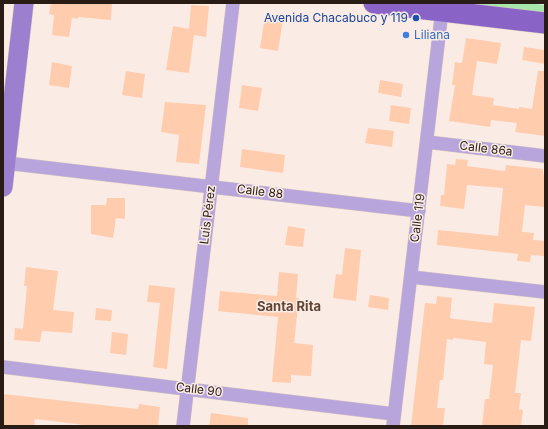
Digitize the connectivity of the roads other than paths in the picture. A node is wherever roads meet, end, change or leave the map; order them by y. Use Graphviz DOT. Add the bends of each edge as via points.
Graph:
graph roads {
  1 [pos="24,3"];
  2 [pos="233,3"];
  3 [pos="374,3"];
  4 [pos="442,10"];
  5 [pos="545,24"];
  6 [pos="427,142"];
  7 [pos="545,156"];
  8 [pos="6,163"];
  9 [pos="3,187"];
  10 [pos="212,187"];
  11 [pos="419,212"];
  12 [pos="411,277"];
  13 [pos="545,292"];
  14 [pos="3,367"];
  15 [pos="187,389"];
  16 [pos="394,420"];
  17 [pos="183,426"];
  1 -- 8 [label="main road"];
  2 -- 10 [label="street, Luis Pérez"];
  3 -- 4 [label="main road"];
  4 -- 5 [label="main road"];
  4 -- 6 [label="street, Calle 119"];
  6 -- 7 [label="street, Calle 86a"];
  6 -- 11 [label="street, Calle 119"];
  8 -- 9 [label="main road"];
  8 -- 10 [label="street, Calle 88"];
  10 -- 11 [label="street, Calle 88"];
  10 -- 15 [label="street, Luis Pérez"];
  11 -- 12 [label="street, Calle 119"];
  12 -- 13 [label="street"];
  12 -- 16 [label="street, Calle 119"];
  14 -- 15 [label="street, Calle 90"];
  15 -- 16 [label="street, Calle 90"];
  15 -- 17 [label="street, Luis Pérez"];
}
